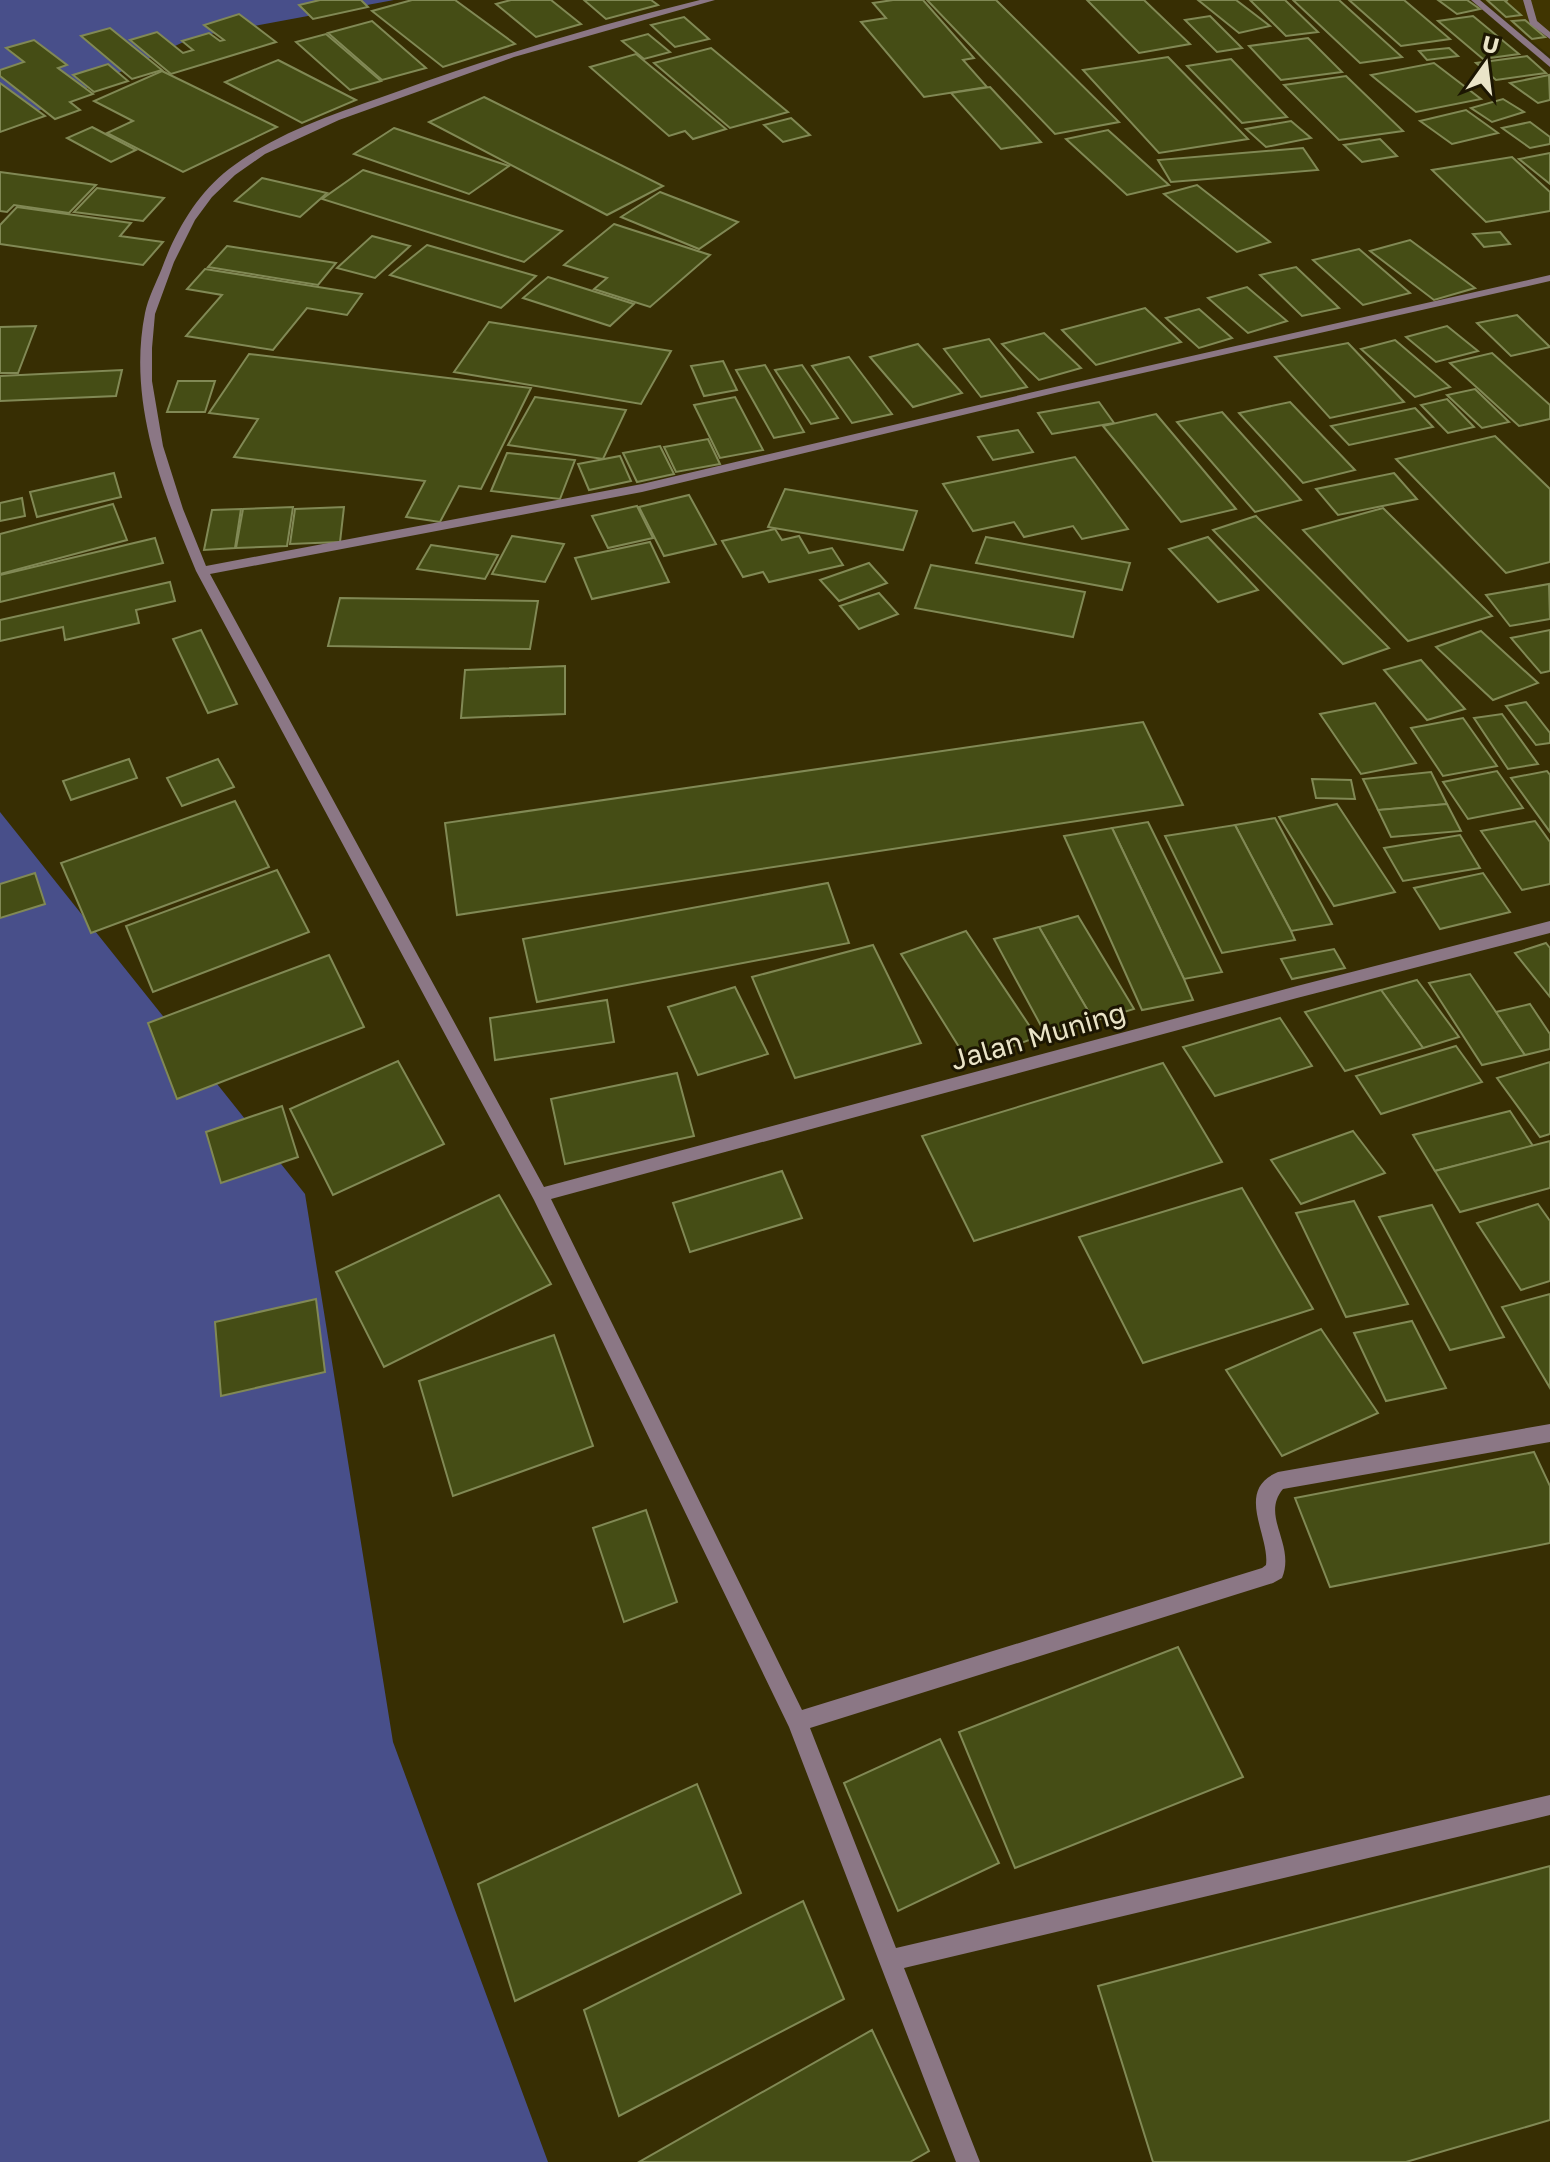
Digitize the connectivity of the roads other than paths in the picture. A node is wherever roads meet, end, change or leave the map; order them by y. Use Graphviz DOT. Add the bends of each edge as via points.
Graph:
graph roads {
  1 [pos="711,0"];
  2 [pos="1475,0"];
  3 [pos="1527,0"];
  4 [pos="1550,36"];
  5 [pos="1550,64"];
  6 [pos="1550,278"];
  7 [pos="202,571"];
  8 [pos="1550,927"];
  9 [pos="540,1195"];
  10 [pos="1550,1433"];
  11 [pos="797,1722"];
  12 [pos="1550,1805"];
  13 [pos="889,1961"];
  14 [pos="968,2162"];
  1 -- 7 [label="street" via="483,62 336,117 275,144 212,189 178,237 151,312 146,363 151,419 167,488"];
  2 -- 5 [label="street"];
  3 -- 4 [label="street" via="1533,22"];
  6 -- 7 [label="street" via="642,488"];
  7 -- 9 [label="street"];
  8 -- 9 [label="street, Jalan Muning"];
  9 -- 11 [label="street"];
  10 -- 11 [label="street" via="1278,1481 1265,1492 1262,1503 1278,1559 1275,1571 1266,1576"];
  11 -- 13 [label="street"];
  12 -- 13 [label="street"];
  13 -- 14 [label="street"];
}
